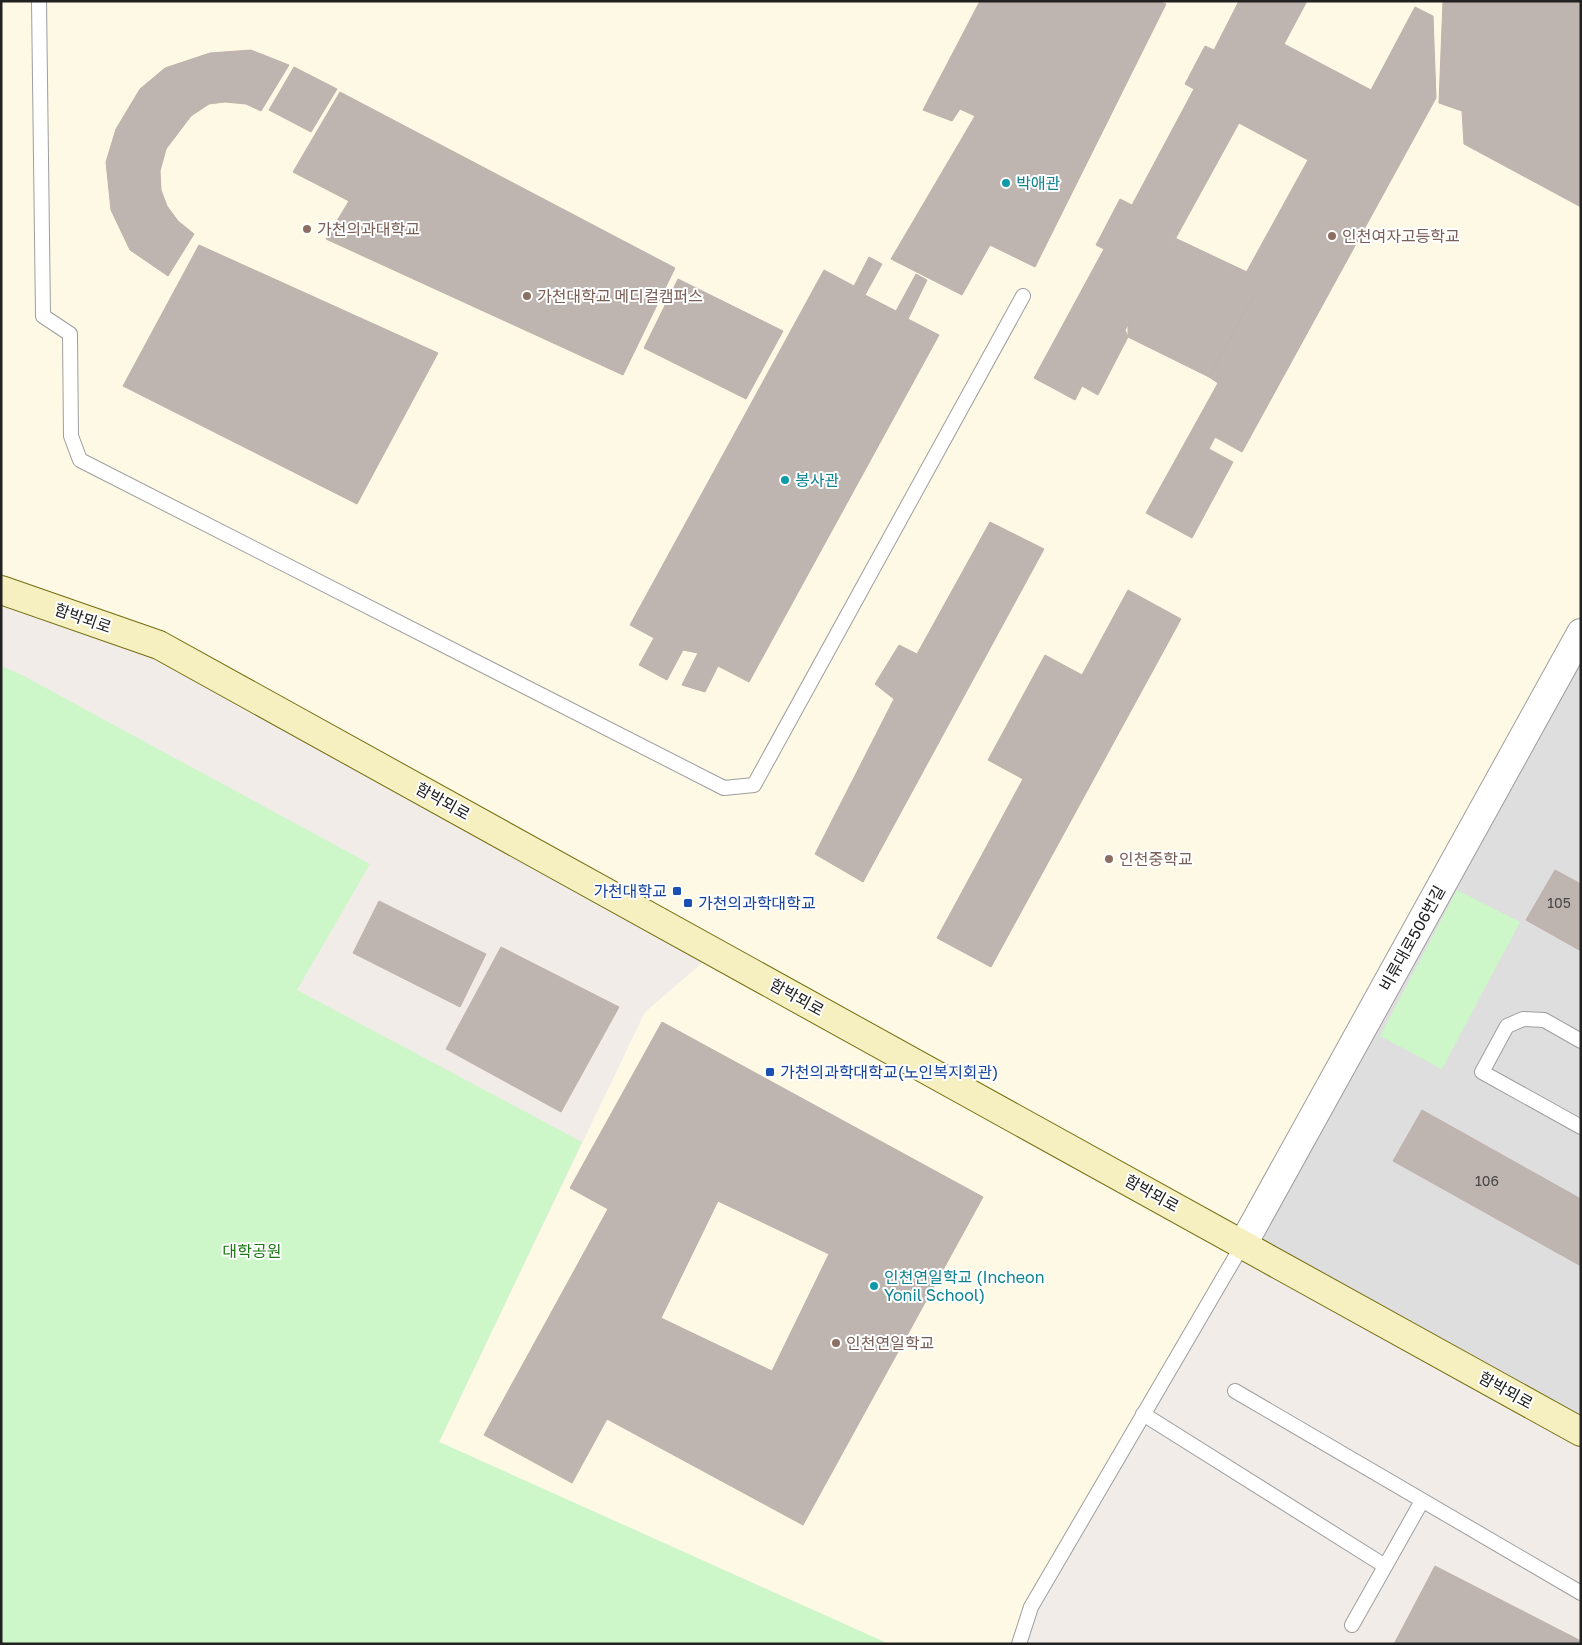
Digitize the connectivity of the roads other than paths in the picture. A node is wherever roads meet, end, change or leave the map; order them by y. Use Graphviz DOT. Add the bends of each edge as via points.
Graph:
graph roads {
  1 [pos="39,1"];
  2 [pos="1023,296"];
  3 [pos="1,590"];
  4 [pos="1581,633"];
  5 [pos="1581,1041"];
  6 [pos="1581,1127"];
  7 [pos="1243,1244"];
  8 [pos="1235,1391"];
  9 [pos="1143,1414"];
  10 [pos="1581,1432"];
  11 [pos="1422,1501"];
  12 [pos="1385,1566"];
  13 [pos="1581,1593"];
  14 [pos="1352,1625"];
  15 [pos="1019,1644"];
  1 -- 2 [label="lane" via="43,316 70,334 72,436 80,460 724,788 754,785"];
  3 -- 7 [label="main road, 함박뫼로" via="159,645"];
  4 -- 7 [label="street, 비류대로506번길"];
  5 -- 6 [label="lane" via="1544,1020 1523,1019 1507,1026 1482,1072"];
  7 -- 9 [label="lane"];
  7 -- 10 [label="main road, 함박뫼로"];
  8 -- 11 [label="lane"];
  9 -- 12 [label="lane"];
  9 -- 15 [label="lane" via="1031,1607"];
  11 -- 12 [label="lane"];
  11 -- 13 [label="lane"];
  12 -- 14 [label="lane"];
}
